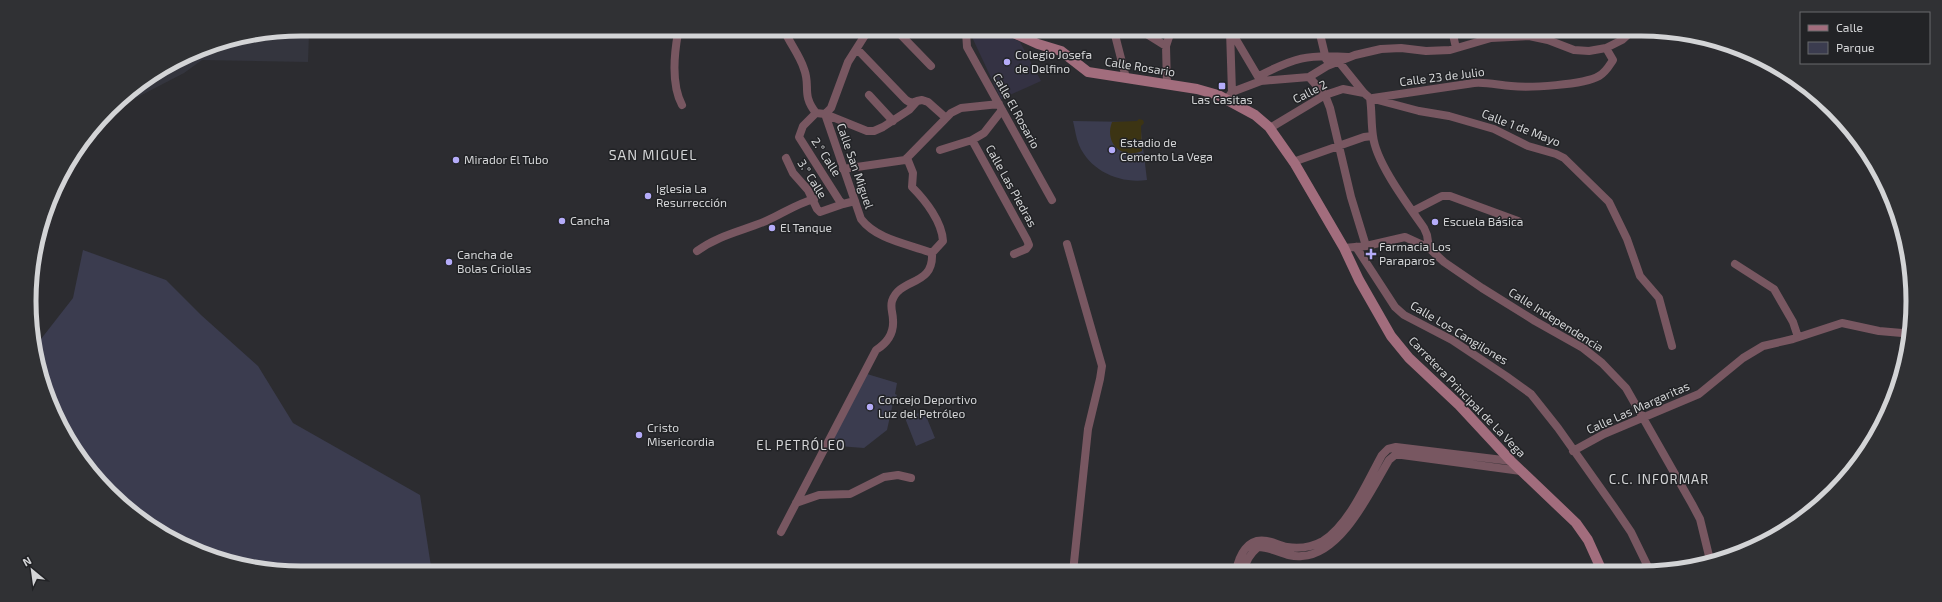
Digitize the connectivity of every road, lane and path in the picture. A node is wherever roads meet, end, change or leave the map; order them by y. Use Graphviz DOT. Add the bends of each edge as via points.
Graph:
graph roads {
  1 [pos="678,36"];
  2 [pos="787,36"];
  3 [pos="864,36"];
  4 [pos="902,36"];
  5 [pos="967,36"];
  6 [pos="1020,36"];
  7 [pos="1115,36"];
  8 [pos="1150,36"];
  9 [pos="1169,36"];
  10 [pos="1230,36"];
  11 [pos="1234,36"];
  12 [pos="1320,36"];
  13 [pos="1453,36"];
  14 [pos="1626,36"];
  15 [pos="1166,46"];
  16 [pos="1456,48"];
  17 [pos="1606,48"];
  18 [pos="857,49"];
  19 [pos="1325,55"];
  20 [pos="1350,57"];
  21 [pos="1339,62"];
  22 [pos="931,66"];
  23 [pos="1327,66"];
  24 [pos="1309,77"];
  25 [pos="1126,78"];
  26 [pos="1260,79"];
  27 [pos="1167,85"];
  28 [pos="1325,95"];
  29 [pos="868,96"];
  30 [pos="1229,96"];
  31 [pos="1367,96"];
  32 [pos="917,101"];
  33 [pos="682,105"];
  34 [pos="1000,107"];
  35 [pos="820,113"];
  36 [pos="946,118"];
  37 [pos="893,121"];
  38 [pos="1270,128"];
  39 [pos="1373,136"];
  40 [pos="972,140"];
  41 [pos="1340,145"];
  42 [pos="940,150"];
  43 [pos="786,158"];
  44 [pos="907,158"];
  45 [pos="1293,162"];
  46 [pos="843,169"];
  47 [pos="814,199"];
  48 [pos="1052,200"];
  49 [pos="855,201"];
  50 [pos="843,204"];
  51 [pos="1413,212"];
  52 [pos="1518,221"];
  53 [pos="1067,244"];
  54 [pos="1366,246"];
  55 [pos="1356,247"];
  56 [pos="1344,248"];
  57 [pos="1429,248"];
  58 [pos="697,251"];
  59 [pos="932,253"];
  60 [pos="1014,254"];
  61 [pos="1735,264"];
  62 [pos="1904,332"];
  63 [pos="1798,337"];
  64 [pos="1672,346"];
  65 [pos="1644,418"];
  66 [pos="1573,451"];
  67 [pos="1511,461"];
  68 [pos="1521,471"];
  69 [pos="911,478"];
  70 [pos="796,503"];
  71 [pos="781,532"];
  72 [pos="1709,557"];
  73 [pos="1074,566"];
  74 [pos="1237,566"];
  75 [pos="1245,566"];
  76 [pos="1600,566"];
  77 [pos="1647,566"];
  1 -- 33 [label="street" via="674,64"];
  2 -- 35 [label="street, Calle San Miguel" via="804,67 809,104"];
  3 -- 18 [label="street"];
  4 -- 22 [label="street"];
  5 -- 34 [label="street, Calle El Rosario" via="968,47"];
  6 -- 25 [label="street, Calle Rosario" via="1061,51 1088,72"];
  7 -- 25 [label="street"];
  8 -- 15 [label="street"];
  9 -- 15 [label="street"];
  10 -- 30 [label="street"];
  11 -- 26 [label="street"];
  12 -- 19 [label="street"];
  13 -- 16 [label="street"];
  14 -- 17 [label="street"];
  15 -- 27 [label="street"];
  16 -- 17 [label="street" via="1491,38 1529,36 1574,50"];
  16 -- 20 [label="street" via="1426,51 1381,49"];
  17 -- 31 [label="street, Calle 23 de Julio" via="1613,60 1607,70 1598,77 1571,83 1531,87 1488,82"];
  18 -- 32 [label="street" via="906,100 911,103"];
  18 -- 35 [label="street" via="848,62 830,108"];
  19 -- 20 [label="street"];
  19 -- 23 [label="street"];
  19 -- 26 [label="street" via="1298,59"];
  20 -- 21 [label="street"];
  21 -- 23 [label="street"];
  21 -- 31 [label="street"];
  23 -- 24 [label="street"];
  24 -- 26 [label="street"];
  24 -- 28 [label="street"];
  25 -- 27 [label="street, Calle Rosario"];
  26 -- 30 [label="street"];
  27 -- 30 [label="street, Calle Rosario"];
  28 -- 31 [label="street, Calle 2" via="1343,89"];
  28 -- 38 [label="street, Calle 2"];
  28 -- 41 [label="street"];
  29 -- 37 [label="street"];
  30 -- 38 [label="street, Carretera Principal de La Vega"];
  31 -- 39 [label="street" via="1373,112"];
  31 -- 64 [label="street, Calle 1 de Mayo" via="1494,129 1528,146 1564,158 1609,202 1627,239 1640,276 1660,298"];
  32 -- 36 [label="street" via="928,102"];
  32 -- 37 [label="street"];
  34 -- 36 [label="street" via="960,108"];
  34 -- 40 [label="street, Calle Las Piedras" via="984,132"];
  34 -- 48 [label="street, Calle El Rosario"];
  35 -- 37 [label="street" via="866,131 874,131"];
  35 -- 46 [label="street, Calle San Miguel"];
  35 -- 50 [label="street, 2.° Calle" via="803,126 799,137"];
  36 -- 44 [label="street"];
  38 -- 45 [label="street, Carretera Principal de La Vega"];
  39 -- 41 [label="street"];
  39 -- 51 [label="street" via="1380,159"];
  40 -- 42 [label="street"];
  40 -- 60 [label="street, Calle Las Piedras" via="1029,245"];
  41 -- 45 [label="street"];
  41 -- 54 [label="street" via="1351,197"];
  43 -- 47 [label="street, 3.° Calle" via="793,173"];
  44 -- 46 [label="street" via="898,162"];
  44 -- 59 [label="street" via="913,173 912,187 933,214 942,235 943,242"];
  45 -- 56 [label="street, Carretera Principal de La Vega"];
  46 -- 49 [label="street, Calle San Miguel"];
  47 -- 50 [label="street, 3.° Calle" via="820,212"];
  47 -- 58 [label="street" via="765,222 717,238"];
  49 -- 50 [label="street"];
  49 -- 59 [label="street, Calle San Miguel" via="861,219 868,227 892,239"];
  51 -- 52 [label="street" via="1442,196 1450,196"];
  51 -- 57 [label="street" via="1424,228"];
  53 -- 73 [label="street" via="1102,366 1088,429"];
  54 -- 55 [label="street, Calle Independencia"];
  54 -- 57 [label="street, Calle Independencia" via="1404,237"];
  55 -- 56 [label="street, Calle Independencia"];
  55 -- 66 [label="street, Calle Los Cangilones" via="1395,307 1404,315 1452,340 1530,394"];
  56 -- 67 [label="street, Carretera Principal de La Vega" via="1358,280 1391,336 1409,358 1459,405"];
  57 -- 65 [label="street, Calle Independencia" via="1444,262 1482,288 1602,362 1626,388"];
  59 -- 70 [label="street" via="933,262 926,274 913,284 898,289 890,308 893,331 885,344 876,350"];
  61 -- 63 [label="street" via="1774,289 1794,322"];
  62 -- 63 [label="street, Calle Las Margaritas" via="1879,331 1842,323"];
  63 -- 65 [label="street, Calle Las Margaritas" via="1763,346 1743,358 1699,394"];
  65 -- 66 [label="street, Calle Las Margaritas" via="1604,434"];
  65 -- 72 [label="street, Calle Independencia" via="1700,519"];
  66 -- 77 [label="street, Calle Los Cangilones" via="1631,532"];
  67 -- 68 [label="street, Carretera Principal de La Vega"];
  67 -- 74 [label="street" via="1396,447 1388,449 1345,519 1323,541 1299,548 1265,540 1256,541 1247,546 1238,558"];
  68 -- 75 [label="street" via="1395,455 1389,460 1348,526 1326,547 1314,554 1289,556 1269,547 1258,547"];
  68 -- 76 [label="street, Carretera Principal de La Vega" via="1576,523 1588,540"];
  69 -- 70 [label="street" via="898,475 884,477 850,494 819,495"];
  70 -- 71 [label="street"];
}
